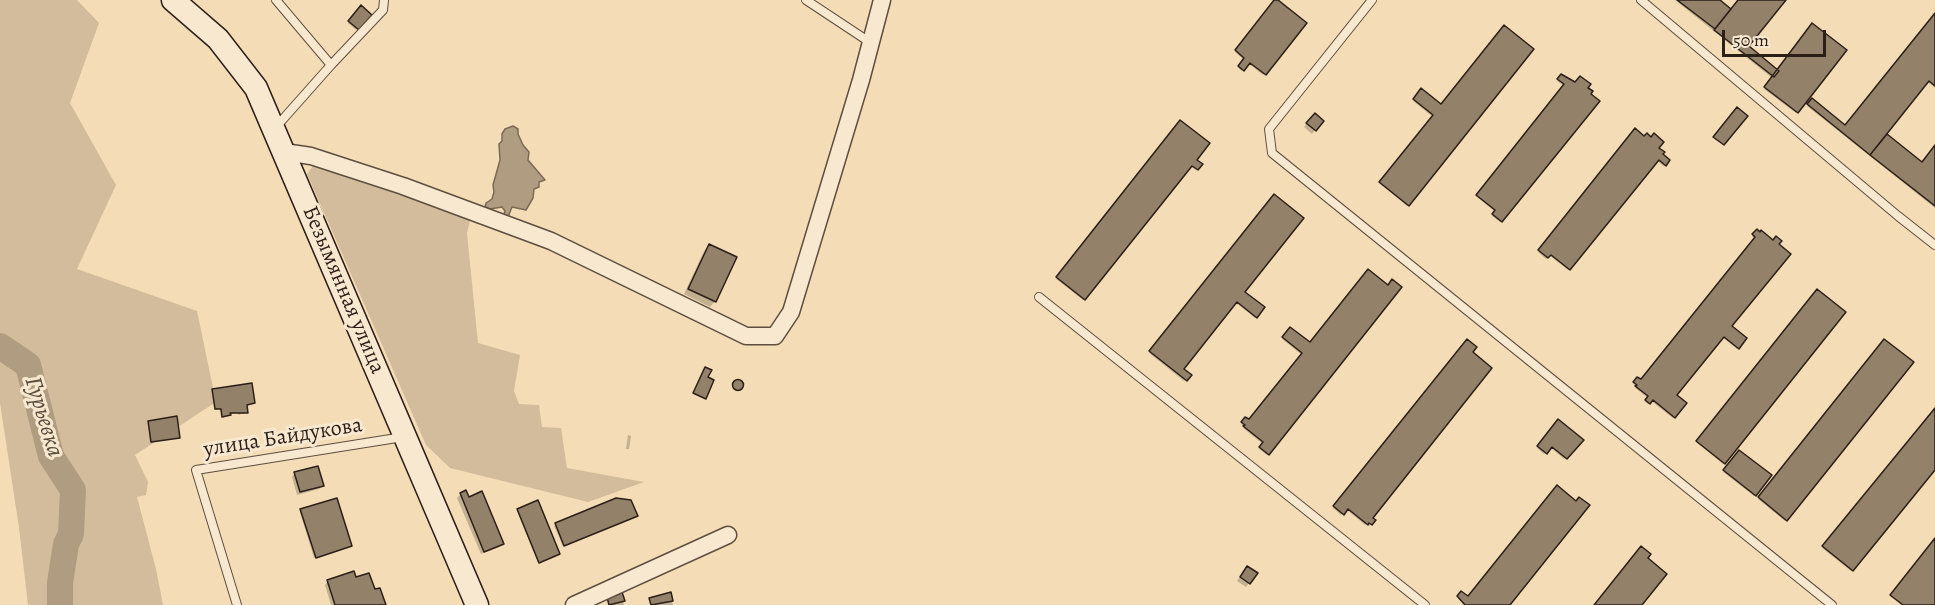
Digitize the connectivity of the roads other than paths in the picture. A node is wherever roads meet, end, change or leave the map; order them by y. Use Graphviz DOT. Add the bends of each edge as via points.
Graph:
graph roads {
  1 [pos="173,0"];
  2 [pos="276,0"];
  3 [pos="384,0"];
  4 [pos="806,0"];
  5 [pos="882,0"];
  6 [pos="1372,0"];
  7 [pos="1641,0"];
  8 [pos="870,43"];
  9 [pos="331,65"];
  10 [pos="274,129"];
  11 [pos="284,152"];
  12 [pos="1935,245"];
  13 [pos="1039,297"];
  14 [pos="406,436"];
  15 [pos="728,535"];
  16 [pos="237,605"];
  17 [pos="477,605"];
  18 [pos="574,605"];
  19 [pos="1425,605"];
  20 [pos="1832,605"];
  1 -- 10 [label="main road, Безымянная улица" via="218,39 256,88"];
  2 -- 9 [label="lane"];
  3 -- 9 [label="lane" via="383,10"];
  4 -- 8 [label="lane"];
  5 -- 8 [label="street"];
  6 -- 20 [label="lane" via="1269,129 1272,153"];
  7 -- 12 [label="lane"];
  8 -- 11 [label="street" via="791,312 775,336 746,336 551,241 403,186 311,156"];
  9 -- 10 [label="lane"];
  10 -- 11 [label="main road, Безымянная улица"];
  11 -- 14 [label="main road, Безымянная улица"];
  13 -- 19 [label="lane"];
  14 -- 16 [label="lane, улица Байдукова" via="196,470"];
  14 -- 17 [label="main road, Безымянная улица"];
  15 -- 18 [label="street"];
}
